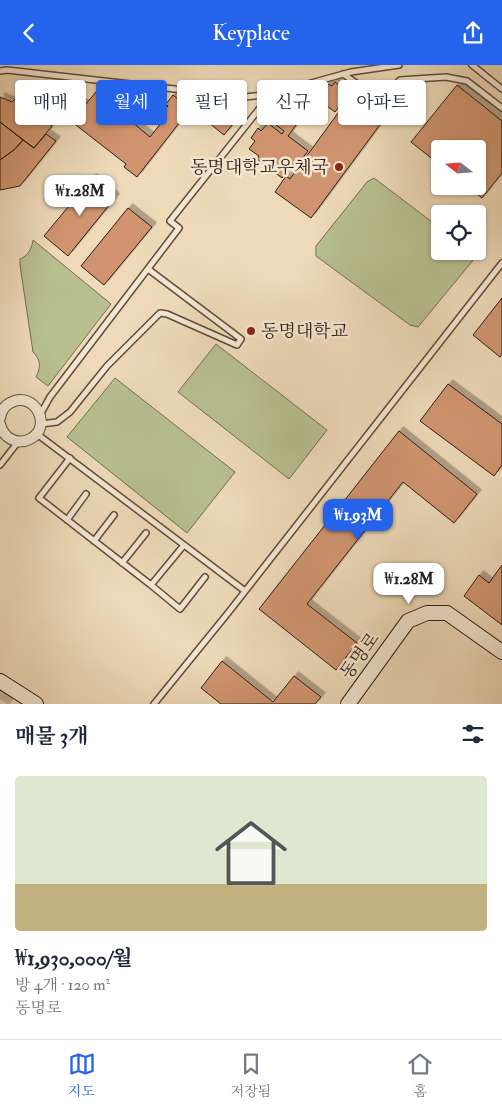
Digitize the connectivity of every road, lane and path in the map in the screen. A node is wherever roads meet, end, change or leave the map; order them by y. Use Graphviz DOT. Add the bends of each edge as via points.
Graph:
graph roads {
  1 [pos="399,65"];
  2 [pos="472,65"];
  3 [pos="0,71"];
  4 [pos="343,74"];
  5 [pos="321,80"];
  6 [pos="502,89"];
  7 [pos="257,96"];
  8 [pos="502,108"];
  9 [pos="257,112"];
  10 [pos="502,263"];
  11 [pos="148,269"];
  12 [pos="49,399"];
  13 [pos="4,403"];
  14 [pos="33,404"];
  15 [pos="0,422"];
  16 [pos="39,424"];
  17 [pos="18,442"];
  18 [pos="70,458"];
  19 [pos="0,465"];
  20 [pos="86,494"];
  21 [pos="114,515"];
  22 [pos="67,520"];
  23 [pos="146,533"];
  24 [pos="94,541"];
  25 [pos="184,545"];
  26 [pos="122,563"];
  27 [pos="205,577"];
  28 [pos="152,585"];
  29 [pos="245,591"];
  30 [pos="502,652"];
  31 [pos="0,681"];
  32 [pos="36,704"];
  33 [pos="154,704"];
  34 [pos="348,704"];
  1 -- 4 [label="lane"];
  2 -- 6 [label="lane"];
  3 -- 7 [label="lane" via="245,97"];
  4 -- 5 [label="lane"];
  4 -- 8 [label="lane" via="381,100 400,80 446,77 467,81"];
  9 -- 11 [label="lane" via="170,221 179,228"];
  10 -- 29 [label="lane"];
  11 -- 12 [label="lane"];
  11 -- 16 [label="lane" via="241,339 237,345 160,313 107,365 70,412 57,422"];
  12 -- 14 [label="lane"];
  12 -- 16 [label="lane"];
  13 -- 14 [label="street" via="21,400"];
  13 -- 15 [label="street"];
  14 -- 16 [label="street"];
  15 -- 17 [label="street" via="11,440"];
  16 -- 17 [label="street" via="32,439"];
  16 -- 18 [label="lane"];
  17 -- 19 [label="lane"];
  18 -- 22 [label="lane" via="39,498"];
  18 -- 25 [label="lane"];
  20 -- 22 [label="lane"];
  21 -- 24 [label="lane"];
  22 -- 24 [label="lane"];
  23 -- 26 [label="lane"];
  24 -- 26 [label="lane"];
  25 -- 28 [label="lane"];
  25 -- 29 [label="lane"];
  26 -- 28 [label="lane"];
  27 -- 28 [label="lane" via="180,609"];
  29 -- 33 [label="lane"];
  30 -- 34 [label="main road, 동명로" via="447,613 427,613 408,621"];
  31 -- 32 [label="main road"];
}
